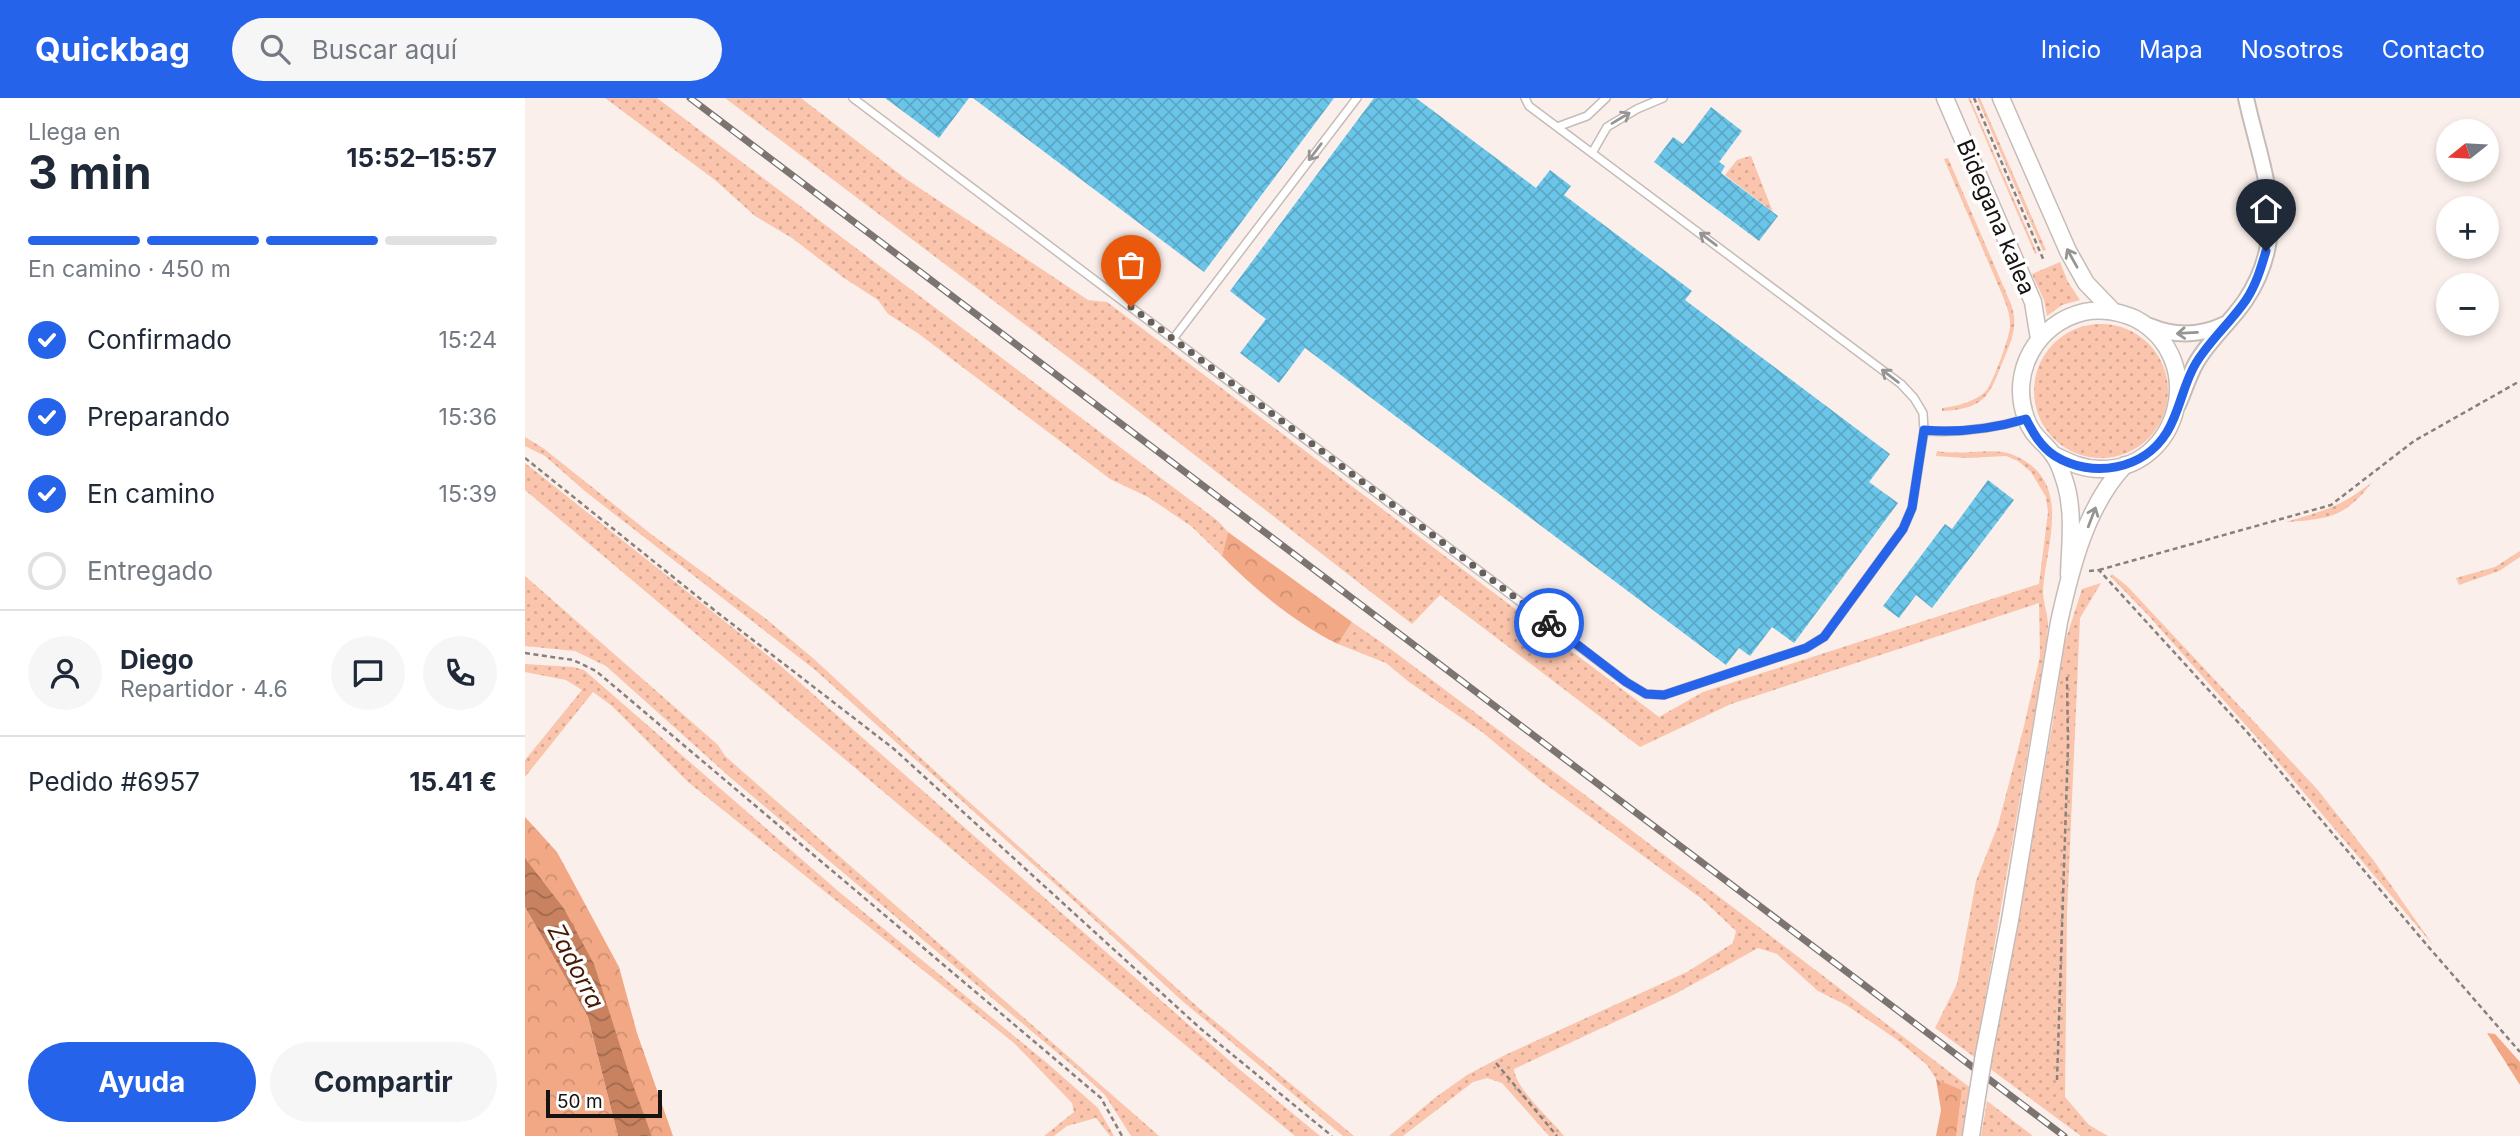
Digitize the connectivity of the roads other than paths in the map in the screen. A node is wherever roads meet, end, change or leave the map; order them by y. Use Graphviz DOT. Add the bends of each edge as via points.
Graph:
graph roads {
  1 [pos="853,98"];
  2 [pos="1357,98"];
  3 [pos="1525,98"];
  4 [pos="1606,98"];
  5 [pos="1663,98"];
  6 [pos="1945,98"];
  7 [pos="2001,98"];
  8 [pos="2246,98"];
  9 [pos="1557,127"];
  10 [pos="1592,153"];
  11 [pos="2113,311"];
  12 [pos="2229,321"];
  13 [pos="2144,324"];
  14 [pos="1173,339"];
  15 [pos="2039,339"];
  16 [pos="2178,406"];
  17 [pos="2026,419"];
  18 [pos="1924,430"];
  19 [pos="2054,455"];
  20 [pos="2125,466"];
  21 [pos="2069,575"];
  22 [pos="1971,1136"];
  1 -- 14 [label="lane"];
  2 -- 14 [label="lane, one-way"];
  3 -- 9 [label="lane"];
  4 -- 9 [label="lane" via="1587,116"];
  10 -- 5 [label="lane, one-way" via="1608,127"];
  6 -- 15 [label="street, Bidegana kalea" via="2033,302"];
  11 -- 7 [label="street, one-way" via="2086,283 2068,251"];
  8 -- 12 [label="street" via="2271,198 2271,225 2258,278"];
  9 -- 10 [label="lane"];
  18 -- 10 [label="lane, one-way" via="1923,413 1901,384"];
  11 -- 13 [label="street"];
  11 -- 15 [label="street" via="2085,312 2060,321"];
  12 -- 13 [label="street, one-way" via="2211,331 2188,334 2167,333"];
  12 -- 16 [label="street" via="2196,363"];
  13 -- 16 [label="street" via="2173,360"];
  14 -- 18 [label="lane" via="1646,694 1664,695 1709,682 1806,648 1824,637 1903,529 1912,508"];
  15 -- 17 [label="street" via="2027,356 2021,377"];
  16 -- 20 [label="street" via="2167,432 2149,452"];
  17 -- 18 [label="lane" via="1997,428"];
  17 -- 19 [label="street"];
  19 -- 20 [label="street" via="2076,466 2101,470"];
  19 -- 21 [label="street" via="2070,507"];
  21 -- 20 [label="street, one-way" via="2097,504"];
  21 -- 22 [label="street, bridge"];
}
